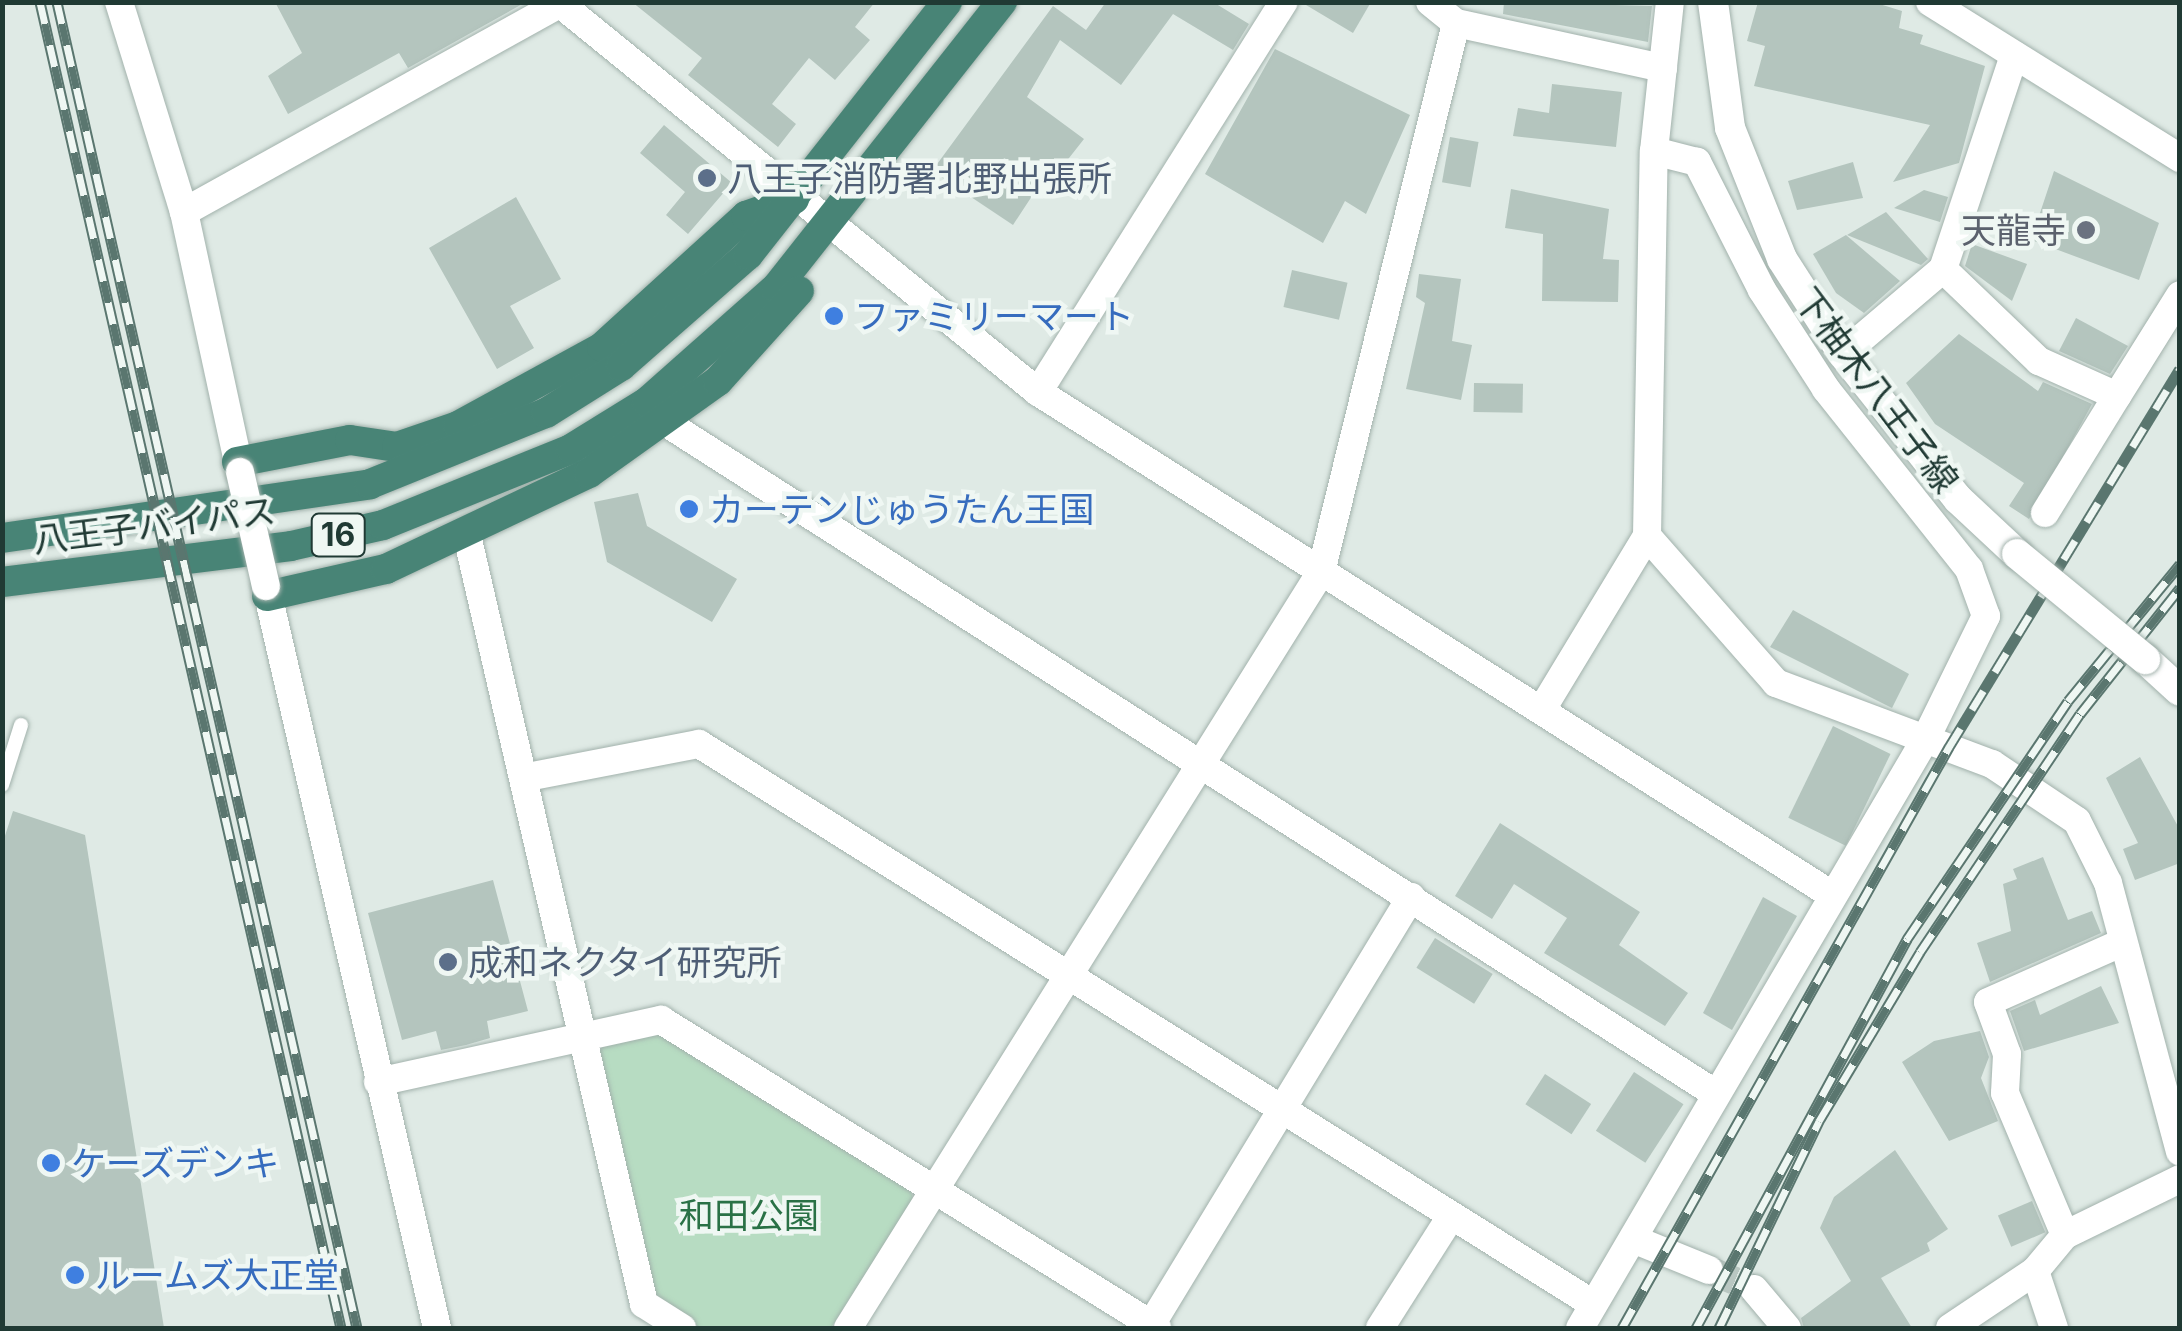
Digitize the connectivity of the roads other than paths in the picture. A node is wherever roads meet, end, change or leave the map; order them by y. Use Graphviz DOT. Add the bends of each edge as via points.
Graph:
graph roads {
  1 [pos="119,2"];
  2 [pos="946,2"];
  3 [pos="1002,2"];
  4 [pos="1284,2"];
  5 [pos="1430,2"];
  6 [pos="1670,2"];
  7 [pos="1713,2"];
  8 [pos="1930,2"];
  9 [pos="561,3"];
  10 [pos="1456,23"];
  11 [pos="2014,55"];
  12 [pos="1662,68"];
  13 [pos="1654,151"];
  14 [pos="2180,158"];
  15 [pos="795,198"];
  16 [pos="184,212"];
  17 [pos="830,226"];
  18 [pos="1943,269"];
  19 [pos="2180,295"];
  20 [pos="1843,354"];
  21 [pos="1038,392"];
  22 [pos="2116,396"];
  23 [pos="668,424"];
  24 [pos="238,467"];
  25 [pos="2046,514"];
  26 [pos="466,531"];
  27 [pos="1646,536"];
  28 [pos="2,538"];
  29 [pos="1321,572"];
  30 [pos="2,582"];
  31 [pos="266,591"];
  32 [pos="2180,691"];
  33 [pos="1544,706"];
  34 [pos="21,725"];
  35 [pos="1926,738"];
  36 [pos="1199,763"];
  37 [pos="527,777"];
  38 [pos="2,785"];
  39 [pos="1829,893"];
  40 [pos="1411,897"];
  41 [pos="2121,943"];
  42 [pos="1066,975"];
  43 [pos="583,1035"];
  44 [pos="378,1082"];
  45 [pos="1713,1092"];
  46 [pos="1284,1114"];
  47 [pos="2180,1151"];
  48 [pos="2180,1179"];
  49 [pos="930,1190"];
  50 [pos="1451,1216"];
  51 [pos="2065,1235"];
  52 [pos="1633,1239"];
  53 [pos="1709,1270"];
  54 [pos="2035,1272"];
  55 [pos="1754,1289"];
  56 [pos="1587,1316"];
  57 [pos="1154,1327"];
  58 [pos="437,1328"];
  59 [pos="682,1328"];
  60 [pos="848,1328"];
  61 [pos="1380,1328"];
  62 [pos="1787,1328"];
  63 [pos="1950,1328"];
  64 [pos="2054,1328"];
  1 -- 16 [label="street"];
  2 -- 15 [label="highway, 八王子バイパス / 16"];
  3 -- 17 [label="highway, 八王子バイパス / 16"];
  4 -- 21 [label="street"];
  5 -- 10 [label="street"];
  6 -- 12 [label="street"];
  7 -- 20 [label="main road, 下柚木八王子線" via="1744,172 1782,259"];
  8 -- 11 [label="street"];
  9 -- 15 [label="street"];
  9 -- 16 [label="street"];
  10 -- 12 [label="street"];
  10 -- 29 [label="street"];
  11 -- 14 [label="street"];
  11 -- 18 [label="street"];
  12 -- 13 [label="street"];
  13 -- 27 [label="street"];
  13 -- 35 [label="street" via="1697,162 1826,389 1970,568 1986,616"];
  15 -- 17 [label="street"];
  15 -- 24 [label="highway" via="746,216 602,347 458,426 398,447 350,440"];
  15 -- 28 [label="highway, 八王子バイパス / 16" via="728,275 621,366 468,452 284,502"];
  16 -- 24 [label="street"];
  17 -- 21 [label="street"];
  17 -- 23 [label="highway" via="796,295"];
  17 -- 30 [label="highway, 八王子バイパス / 16" via="767,297 647,402 490,488 291,546"];
  18 -- 20 [label="street"];
  18 -- 22 [label="street" via="2039,361"];
  19 -- 22 [label="street"];
  20 -- 32 [label="main road, 下柚木八王子線, bridge" via="1958,499"];
  21 -- 29 [label="street"];
  22 -- 25 [label="street"];
  23 -- 26 [label="highway"];
  23 -- 36 [label="street"];
  24 -- 31 [label="street, bridge"];
  26 -- 31 [label="highway" via="386,569"];
  26 -- 37 [label="street"];
  27 -- 33 [label="street"];
  27 -- 35 [label="street" via="1776,683"];
  29 -- 33 [label="street"];
  29 -- 36 [label="street"];
  31 -- 44 [label="street"];
  33 -- 39 [label="street"];
  34 -- 38 [label="lane"];
  35 -- 39 [label="street"];
  35 -- 41 [label="street" via="2015,776 2077,822 2108,882"];
  36 -- 40 [label="street"];
  36 -- 42 [label="street"];
  37 -- 42 [label="street" via="699,744"];
  37 -- 43 [label="street"];
  39 -- 45 [label="street"];
  40 -- 45 [label="street"];
  40 -- 46 [label="street"];
  41 -- 47 [label="street"];
  41 -- 51 [label="street" via="1988,1002 2007,1054 2005,1093"];
  42 -- 46 [label="street"];
  42 -- 49 [label="street"];
  43 -- 44 [label="street"];
  43 -- 49 [label="street" via="661,1020"];
  43 -- 59 [label="street" via="644,1304"];
  44 -- 58 [label="street"];
  45 -- 52 [label="street"];
  46 -- 50 [label="street"];
  46 -- 57 [label="street"];
  48 -- 51 [label="street"];
  49 -- 57 [label="street"];
  49 -- 60 [label="street"];
  50 -- 56 [label="street"];
  50 -- 61 [label="street"];
  51 -- 54 [label="street"];
  52 -- 53 [label="street"];
  52 -- 56 [label="street"];
  54 -- 63 [label="street"];
  54 -- 64 [label="street"];
  55 -- 62 [label="street"];
}
